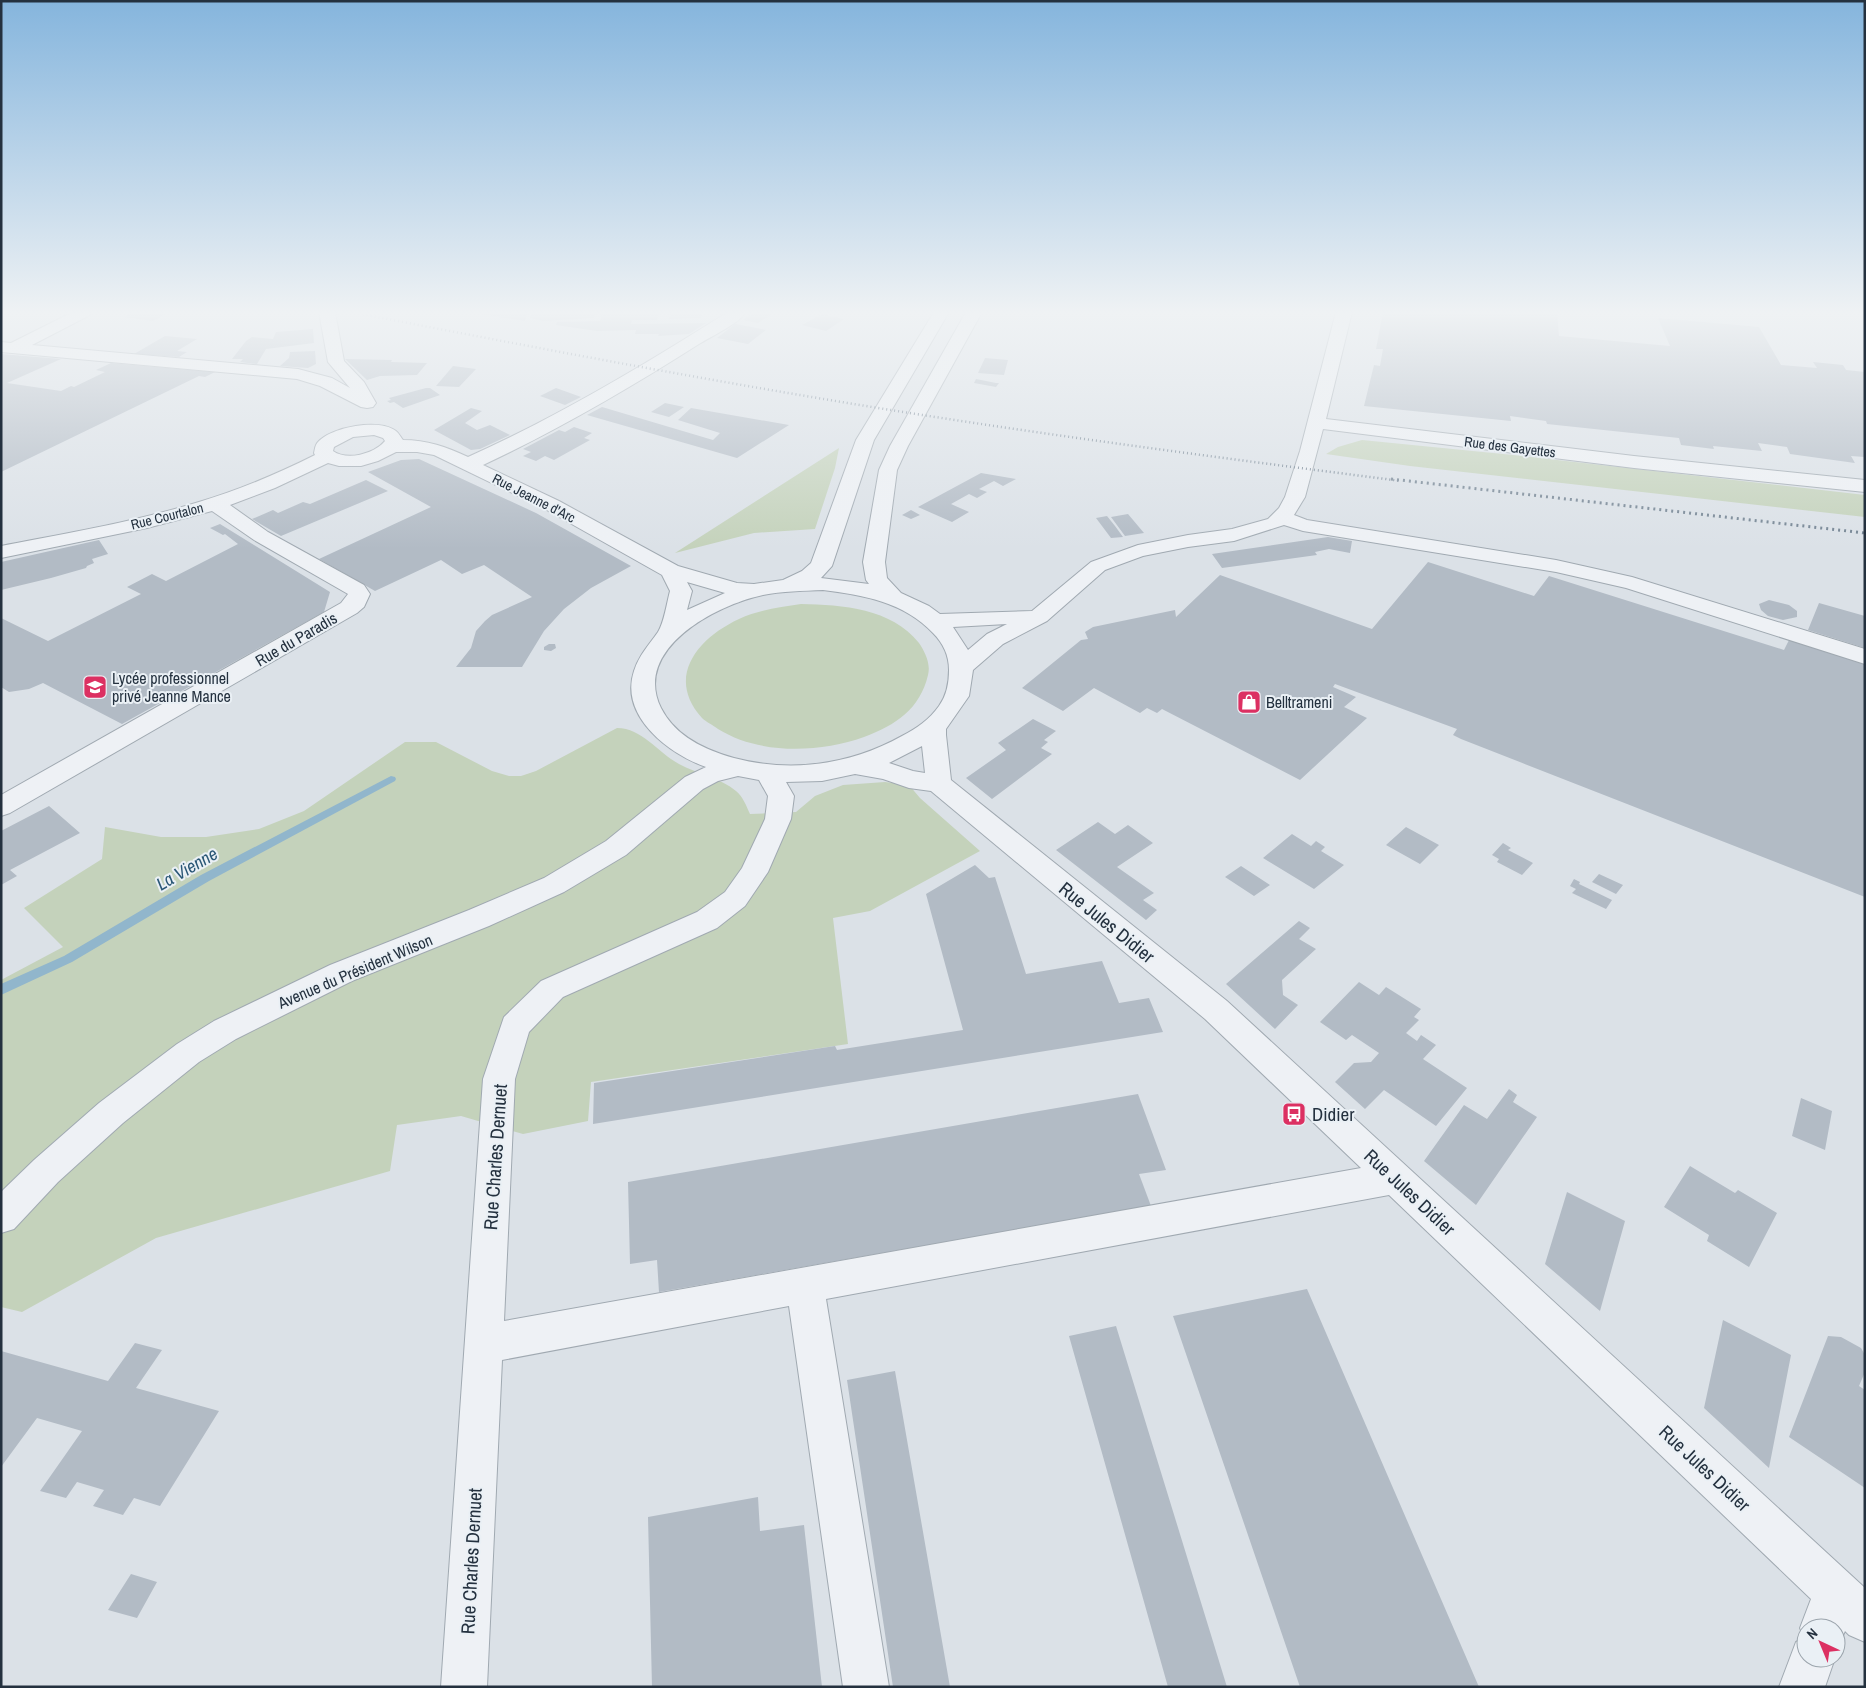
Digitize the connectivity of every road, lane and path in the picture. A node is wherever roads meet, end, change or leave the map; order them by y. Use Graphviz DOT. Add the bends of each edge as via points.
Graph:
graph roads {
  1 [pos="344,391"];
  2 [pos="361,391"];
  3 [pos="613,391"];
  4 [pos="895,391"];
  5 [pos="930,391"];
  6 [pos="1323,391"];
  7 [pos="368,403"];
  8 [pos="1315,423"];
  9 [pos="365,430"];
  10 [pos="392,446"];
  11 [pos="326,457"];
  12 [pos="467,465"];
  13 [pos="1865,486"];
  14 [pos="215,504"];
  15 [pos="1281,517"];
  16 [pos="1,552"];
  17 [pos="670,572"];
  18 [pos="785,586"];
  19 [pos="754,591"];
  20 [pos="892,596"];
  21 [pos="1039,616"];
  22 [pos="936,621"];
  23 [pos="670,632"];
  24 [pos="1865,657"];
  25 [pos="962,667"];
  26 [pos="934,727"];
  27 [pos="856,766"];
  28 [pos="737,768"];
  29 [pos="768,773"];
  30 [pos="938,783"];
  31 [pos="1,807"];
  32 [pos="1395,1178"];
  33 [pos="1,1217"];
  34 [pos="805,1286"];
  35 [pos="484,1344"];
  36 [pos="1841,1613"];
  37 [pos="1809,1668"];
  38 [pos="464,1687"];
  39 [pos="866,1687"];
  40 [pos="1802,1687"];
  1 -- 7 [label="street"];
  2 -- 7 [label="street"];
  3 -- 12 [label="street"];
  4 -- 18 [label="street" via="865,440 821,566 810,576"];
  5 -- 20 [label="street" via="888,470 874,562 877,580"];
  6 -- 8 [label="street"];
  7 -- 9 [label="street" via="371,412"];
  8 -- 13 [label="street, Rue des Gayettes"];
  8 -- 15 [label="street" via="1294,497"];
  9 -- 10 [label="street" via="389,434 394,441"];
  9 -- 11 [label="street" via="330,440 323,449"];
  10 -- 11 [label="street" via="367,459 343,461"];
  10 -- 12 [label="street, Rue Jeanne d'Arc" via="430,448"];
  11 -- 14 [label="street, Rue Courtalon" via="255,490"];
  12 -- 17 [label="street, Rue Jeanne d'Arc" via="552,505"];
  14 -- 16 [label="street, Rue Courtalon"];
  14 -- 31 [label="street, Rue du Paradis" via="261,536 356,590 359,594 356,602"];
  15 -- 21 [label="street" via="1275,523 1234,535 1138,551 1098,566"];
  15 -- 24 [label="street" via="1303,525 1556,566 1632,583"];
  17 -- 19 [label="street, Rue Jeanne d'Arc"];
  17 -- 23 [label="street" via="681,591"];
  18 -- 19 [label="street"];
  18 -- 20 [label="street" via="822,584"];
  19 -- 23 [label="street" via="722,601"];
  20 -- 22 [label="street"];
  21 -- 22 [label="street"];
  21 -- 25 [label="street" via="995,639"];
  22 -- 25 [label="street" via="955,642"];
  23 -- 28 [label="street" via="654,651 645,672 644,694 654,720 673,740 702,757"];
  25 -- 26 [label="street" via="957,698"];
  26 -- 27 [label="street" via="895,752"];
  26 -- 30 [label="street" via="932,746 938,764"];
  27 -- 29 [label="street" via="813,773"];
  27 -- 30 [label="street"];
  28 -- 29 [label="street"];
  28 -- 33 [label="street, Avenue du Président Wilson" via="710,774 694,783 616,848 554,885 342,974 225,1030 111,1113 46,1171"];
  29 -- 35 [label="street, Rue Charles Dernuet" via="781,796 778,819 754,872 735,900 707,920 552,989 515,1026 499,1079"];
  30 -- 32 [label="street, Rue Jules Didier" via="1216,1010"];
  32 -- 34 [label="street"];
  32 -- 36 [label="street, Rue Jules Didier"];
  34 -- 35 [label="street"];
  34 -- 39 [label="street"];
  35 -- 38 [label="street, Rue Charles Dernuet"];
  37 -- 40 [label="street"];
}
